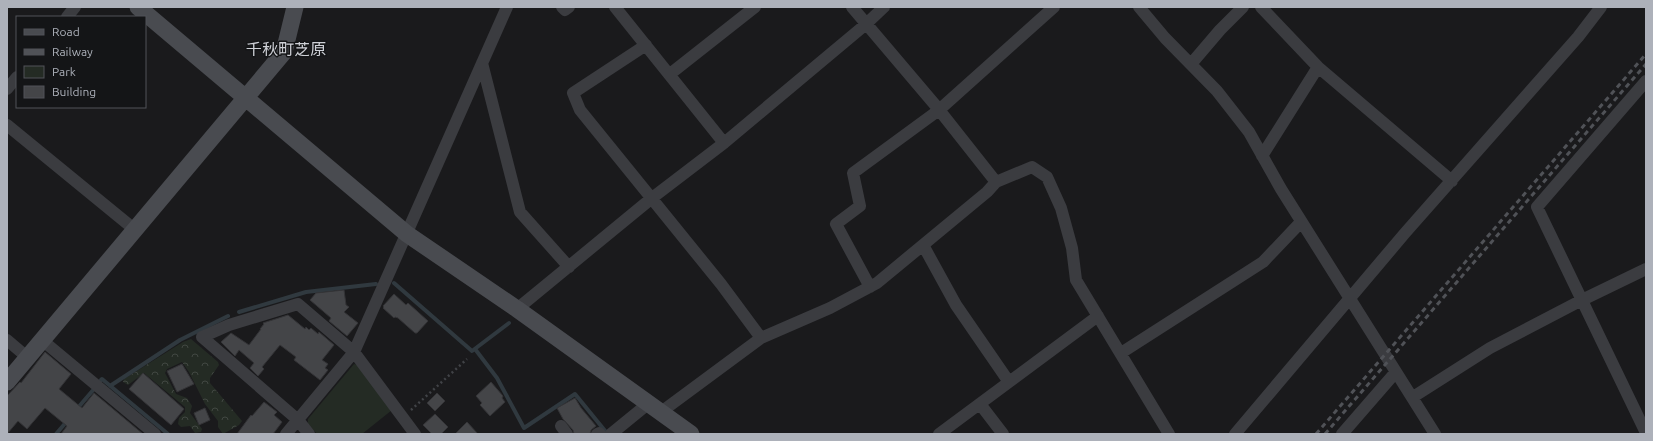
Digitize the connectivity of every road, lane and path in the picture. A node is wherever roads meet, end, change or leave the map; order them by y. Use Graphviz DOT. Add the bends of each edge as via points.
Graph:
graph roads {
  1 [pos="75,7"];
  2 [pos="138,7"];
  3 [pos="295,7"];
  4 [pos="507,7"];
  5 [pos="562,7"];
  6 [pos="569,7"];
  7 [pos="615,7"];
  8 [pos="754,7"];
  9 [pos="852,7"];
  10 [pos="884,7"];
  11 [pos="1054,7"];
  12 [pos="1139,7"];
  13 [pos="1243,7"];
  14 [pos="1261,7"];
  15 [pos="1601,7"];
  16 [pos="68,16"];
  17 [pos="865,24"];
  18 [pos="646,45"];
  19 [pos="482,63"];
  20 [pos="1191,64"];
  21 [pos="1318,66"];
  22 [pos="670,74"];
  23 [pos="16,78"];
  24 [pos="1646,81"];
  25 [pos="7,90"];
  26 [pos="244,97"];
  27 [pos="939,110"];
  28 [pos="7,125"];
  29 [pos="724,143"];
  30 [pos="1262,156"];
  31 [pos="1452,181"];
  32 [pos="996,182"];
  33 [pos="652,198"];
  34 [pos="1301,222"];
  35 [pos="134,229"];
  36 [pos="408,234"];
  37 [pos="923,245"];
  38 [pos="569,267"];
  39 [pos="1646,269"];
  40 [pos="870,287"];
  41 [pos="1349,298"];
  42 [pos="1582,300"];
  43 [pos="517,309"];
  44 [pos="1098,316"];
  45 [pos="761,338"];
  46 [pos="7,340"];
  47 [pos="42,340"];
  48 [pos="354,352"];
  49 [pos="1121,353"];
  50 [pos="27,357"];
  51 [pos="467,359"];
  52 [pos="1395,373"];
  53 [pos="7,382"];
  54 [pos="1009,382"];
  55 [pos="1413,396"];
  56 [pos="980,404"];
  57 [pos="655,408"];
  58 [pos="1642,415"];
  59 [pos="403,418"];
  60 [pos="298,420"];
  61 [pos="1646,433"];
  62 [pos="155,434"];
  63 [pos="286,434"];
  64 [pos="309,434"];
  65 [pos="415,434"];
  66 [pos="611,434"];
  67 [pos="691,434"];
  68 [pos="939,434"];
  69 [pos="1003,434"];
  70 [pos="1169,434"];
  71 [pos="1235,434"];
  72 [pos="1342,434"];
  73 [pos="1435,434"];
  1 -- 16 [label="street"];
  2 -- 26 [label="street"];
  3 -- 26 [label="street" via="284,52"];
  4 -- 19 [label="street"];
  5 -- 6 [label="street" via="565,10"];
  7 -- 18 [label="street"];
  8 -- 22 [label="street"];
  9 -- 17 [label="street"];
  10 -- 17 [label="street"];
  11 -- 27 [label="street"];
  12 -- 20 [label="street"];
  13 -- 20 [label="street"];
  14 -- 21 [label="street"];
  15 -- 31 [label="street" via="1578,37"];
  17 -- 27 [label="street"];
  17 -- 29 [label="street"];
  18 -- 22 [label="street"];
  18 -- 33 [label="street" via="573,93 580,110"];
  19 -- 36 [label="street"];
  19 -- 38 [label="street" via="520,212"];
  20 -- 30 [label="street" via="1217,91 1249,132"];
  21 -- 30 [label="street"];
  21 -- 31 [label="street"];
  22 -- 29 [label="street"];
  23 -- 25 [label="street"];
  24 -- 42 [label="street" via="1537,207"];
  26 -- 35 [label="street"];
  26 -- 36 [label="street"];
  27 -- 32 [label="street"];
  27 -- 40 [label="street" via="852,173 860,206 836,224"];
  28 -- 35 [label="street"];
  29 -- 33 [label="street"];
  30 -- 34 [label="street"];
  31 -- 41 [label="street"];
  32 -- 37 [label="street"];
  32 -- 44 [label="street" via="1032,167 1047,177 1061,208 1070,241 1076,280"];
  33 -- 38 [label="street"];
  33 -- 45 [label="street"];
  34 -- 41 [label="street"];
  34 -- 49 [label="street" via="1263,262"];
  35 -- 47 [label="street"];
  36 -- 43 [label="street"];
  36 -- 48 [label="street"];
  37 -- 40 [label="street"];
  37 -- 54 [label="street" via="956,305"];
  38 -- 43 [label="street"];
  39 -- 42 [label="street"];
  40 -- 45 [label="street" via="830,308"];
  41 -- 52 [label="street"];
  41 -- 71 [label="street"];
  42 -- 55 [label="street" via="1490,348"];
  42 -- 58 [label="street"];
  43 -- 57 [label="street"];
  44 -- 49 [label="street"];
  44 -- 54 [label="street"];
  45 -- 57 [label="street"];
  46 -- 50 [label="street"];
  47 -- 50 [label="street"];
  47 -- 62 [label="street"];
  48 -- 59 [label="street"];
  48 -- 60 [label="street"];
  48 -- 60 [label="street" via="298,304 228,325 202,337"];
  49 -- 70 [label="street"];
  50 -- 53 [label="street"];
  51 -- 59 [label="path"];
  52 -- 55 [label="street"];
  52 -- 72 [label="street"];
  54 -- 56 [label="street"];
  55 -- 73 [label="street"];
  56 -- 68 [label="street"];
  56 -- 69 [label="street"];
  57 -- 66 [label="street"];
  57 -- 67 [label="street"];
  58 -- 61 [label="street"];
  59 -- 65 [label="street"];
  60 -- 63 [label="street"];
  60 -- 64 [label="street"];
}
